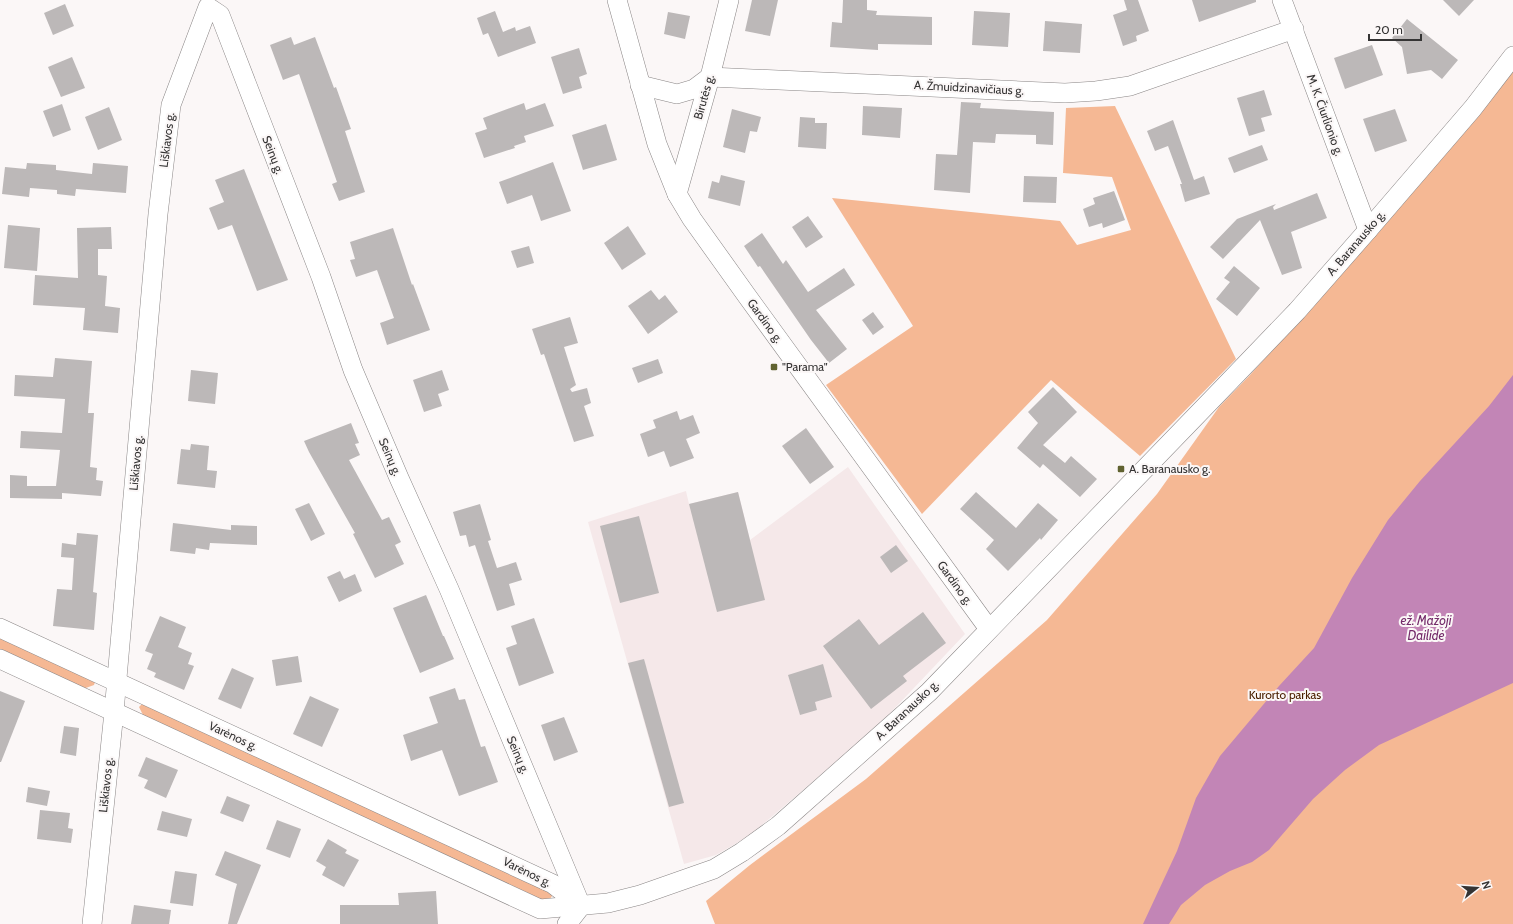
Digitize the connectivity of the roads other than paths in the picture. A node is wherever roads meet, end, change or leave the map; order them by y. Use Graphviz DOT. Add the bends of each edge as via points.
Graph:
graph roads {
  1 [pos="617,0"];
  2 [pos="729,0"];
  3 [pos="1282,0"];
  4 [pos="208,8"];
  5 [pos="1294,29"];
  6 [pos="1513,56"];
  7 [pos="710,77"];
  8 [pos="640,85"];
  9 [pos="677,194"];
  10 [pos="1368,230"];
  11 [pos="0,628"];
  12 [pos="989,629"];
  13 [pos="0,659"];
  14 [pos="116,682"];
  15 [pos="114,712"];
  16 [pos="581,906"];
  17 [pos="92,924"];
  18 [pos="567,924"];
  1 -- 8 [label="street, Gardino g."];
  2 -- 7 [label="street, Birutės g."];
  3 -- 5 [label="street, M. K. Čiurlionio g."];
  4 -- 14 [label="street, Liškiavos g." via="171,105 158,214"];
  4 -- 16 [label="street, Seinų g." via="220,16 321,277 353,370 449,589"];
  5 -- 7 [label="street, A. Žmuidzinavičiaus g." via="1130,86 1096,91 1064,93"];
  5 -- 10 [label="street, M. K. Čiurlionio g."];
  6 -- 10 [label="street, A. Baranausko g." via="1473,108"];
  7 -- 8 [label="street" via="694,90 677,94"];
  7 -- 9 [label="street, Birutės g."];
  8 -- 9 [label="street, Gardino g." via="657,144"];
  9 -- 12 [label="street, Gardino g." via="742,290"];
  10 -- 12 [label="street, A. Baranausko g." via="1291,316"];
  11 -- 14 [label="street, Varėnos g."];
  12 -- 16 [label="street, A. Baranausko g." via="929,692 778,826 742,852 714,869 640,895"];
  13 -- 15 [label="street"];
  14 -- 15 [label="street, Liškiavos g."];
  14 -- 16 [label="street, Varėnos g." via="553,884"];
  15 -- 16 [label="street" via="540,909"];
  15 -- 17 [label="street, Liškiavos g."];
  16 -- 18 [label="street"];
}
